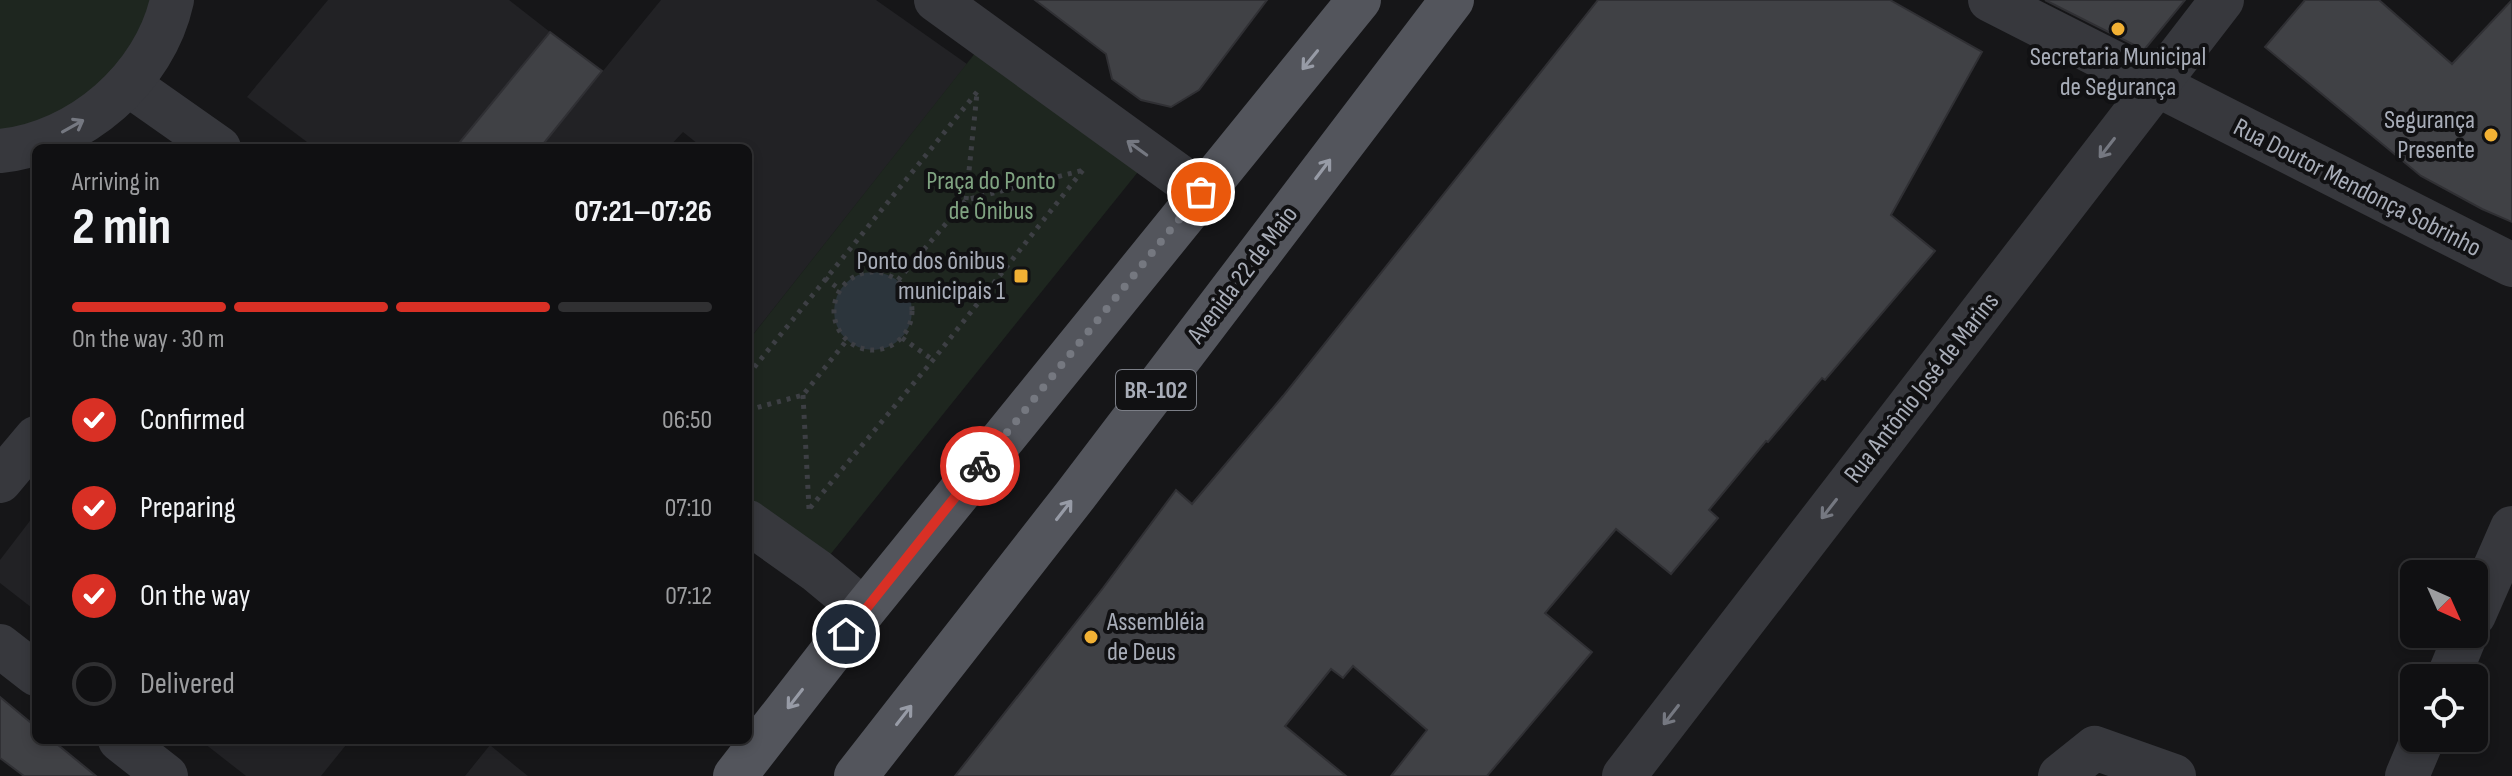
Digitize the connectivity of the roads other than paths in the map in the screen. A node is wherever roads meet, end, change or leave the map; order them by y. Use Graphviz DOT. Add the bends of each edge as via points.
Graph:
graph roads {
  1 [pos="172,0"];
  2 [pos="936,0"];
  3 [pos="1359,0"];
  4 [pos="1452,0"];
  5 [pos="1990,0"];
  6 [pos="2222,0"];
  7 [pos="128,84"];
  8 [pos="2155,86"];
  9 [pos="213,144"];
  10 [pos="0,151"];
  11 [pos="1201,192"];
  12 [pos="2512,265"];
  13 [pos="32,443"];
  14 [pos="0,481"];
  15 [pos="752,525"];
  16 [pos="2512,528"];
  17 [pos="2488,583"];
  18 [pos="864,610"];
  19 [pos="0,646"];
  20 [pos="32,671"];
  21 [pos="125,744"];
  22 [pos="2417,752"];
  23 [pos="166,776"];
  24 [pos="735,776"];
  25 [pos="856,776"];
  26 [pos="1624,776"];
  27 [pos="2060,776"];
  28 [pos="2174,776"];
  29 [pos="2407,776"];
  1 -- 7 [label="street" via="152,50"];
  11 -- 2 [label="street, one-way"];
  3 -- 11 [label="main road, one-way"];
  25 -- 4 [label="main road, Avenida 22 de Maio / BR-102, one-way"];
  5 -- 8 [label="street, Rua Doutor Mendonça Sobrinho"];
  6 -- 8 [label="street, Rua Antônio José de Marins"];
  7 -- 9 [label="street"];
  10 -- 7 [label="street, one-way" via="45,141 75,127"];
  8 -- 12 [label="street, Rua Doutor Mendonça Sobrinho"];
  8 -- 26 [label="street, Rua Antônio José de Marins, one-way"];
  11 -- 18 [label="main road"];
  13 -- 14 [label="street"];
  15 -- 18 [label="street"];
  16 -- 17 [label="street"];
  18 -- 24 [label="main road, one-way"];
  19 -- 20 [label="street"];
  21 -- 23 [label="street"];
  22 -- 29 [label="street"];
  27 -- 28 [label="street" via="2095,748"];
}
